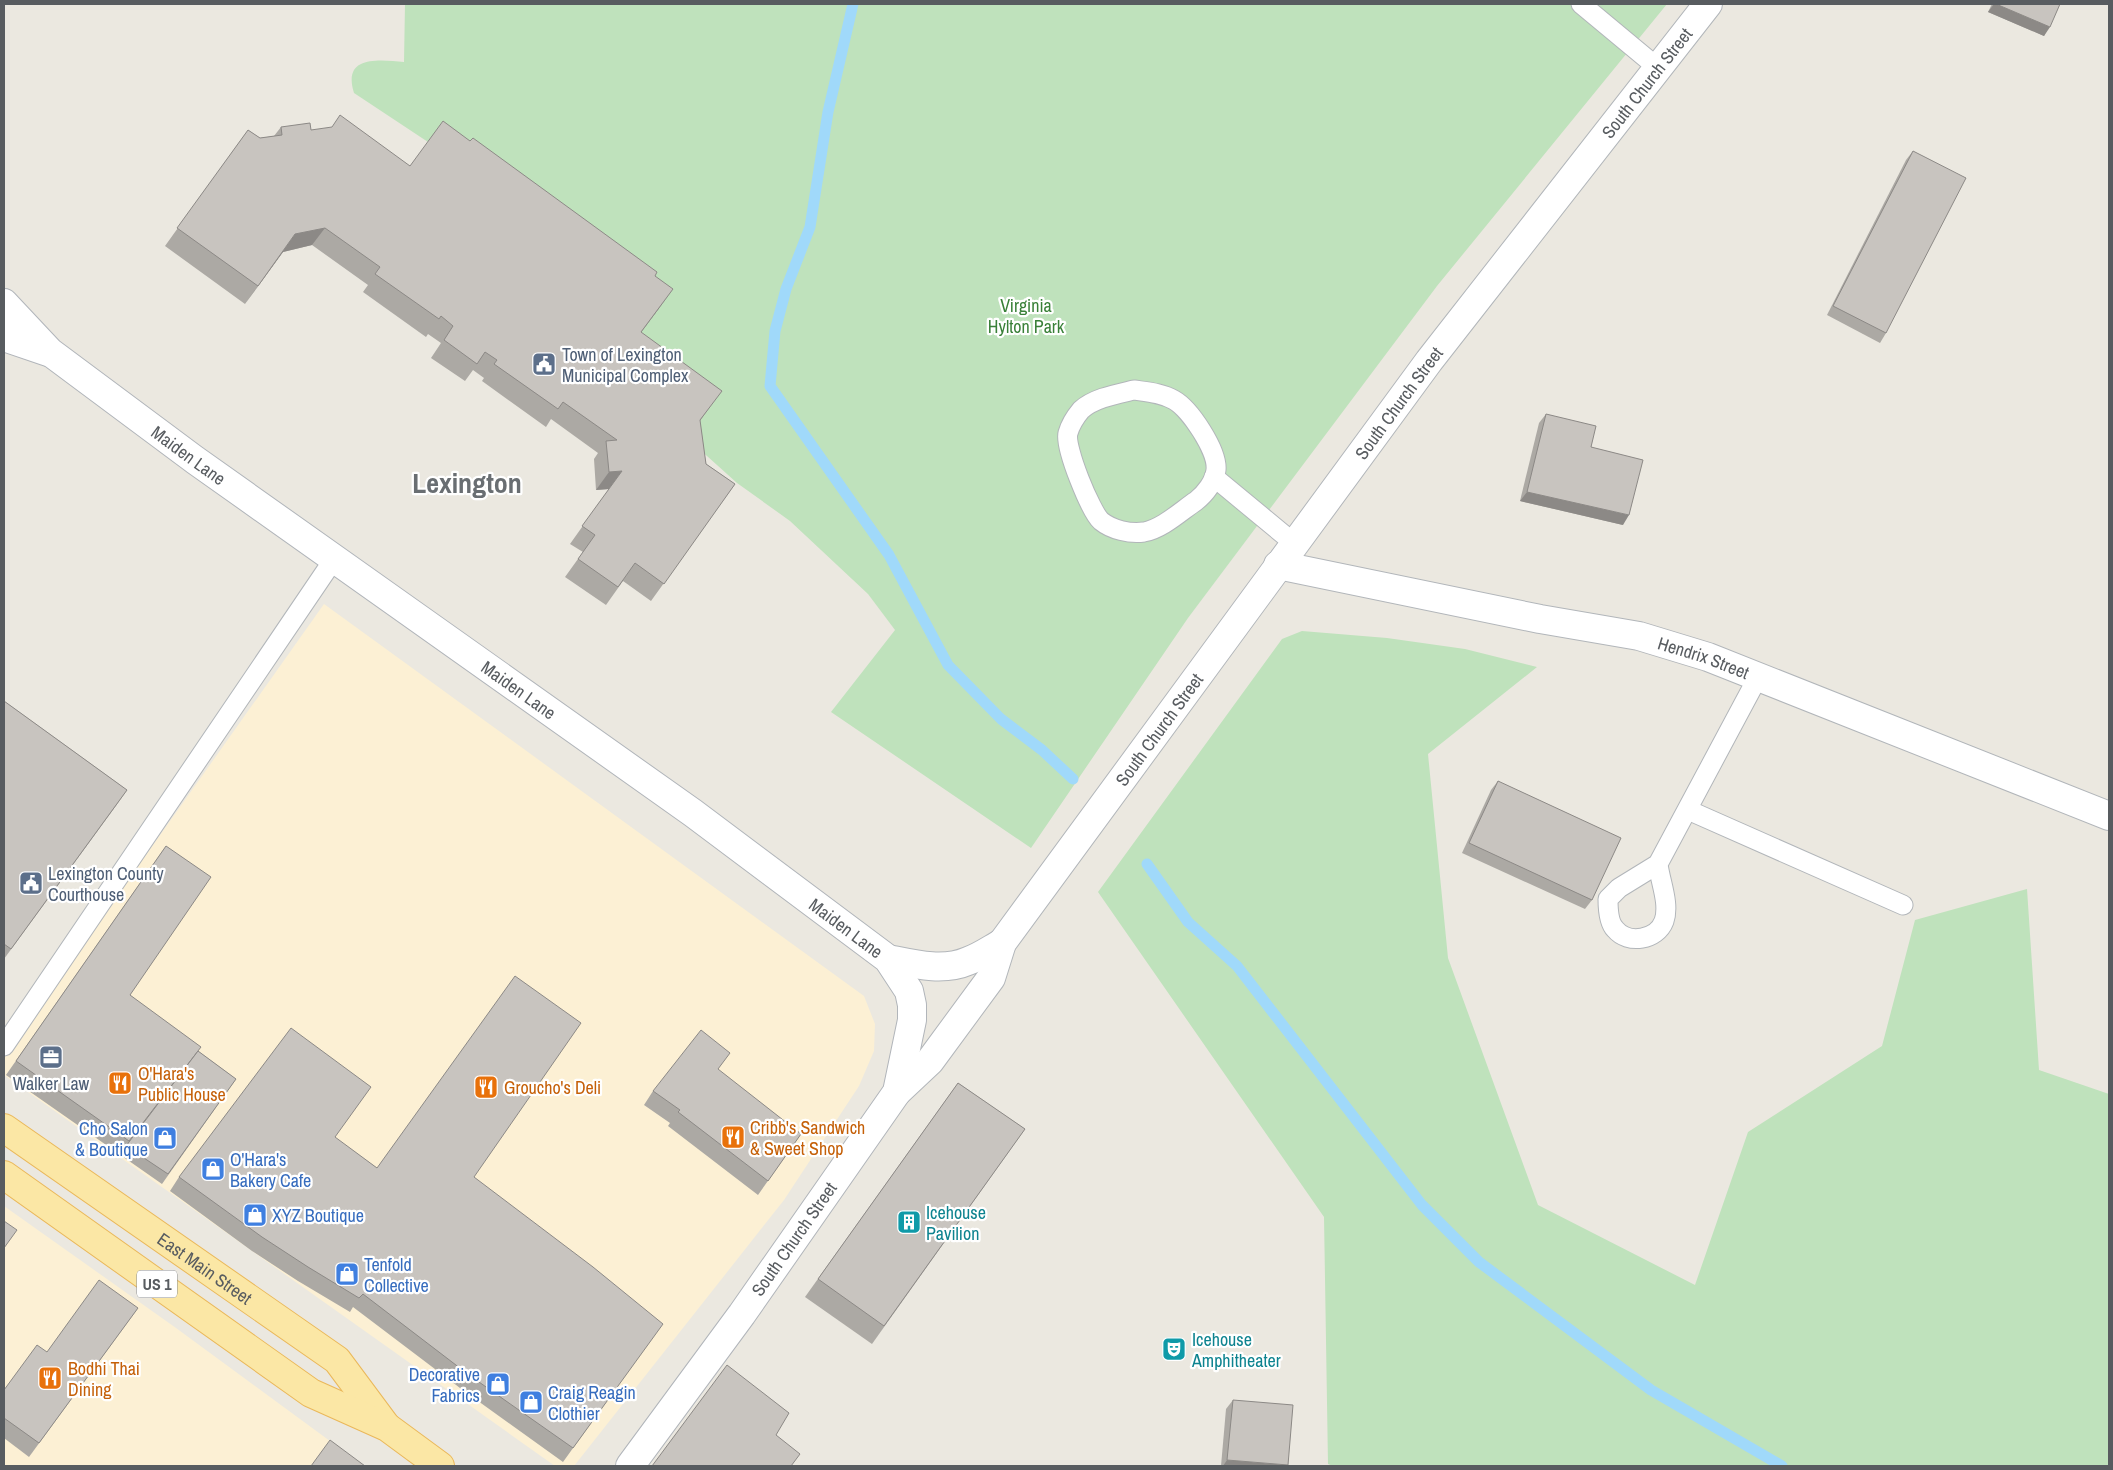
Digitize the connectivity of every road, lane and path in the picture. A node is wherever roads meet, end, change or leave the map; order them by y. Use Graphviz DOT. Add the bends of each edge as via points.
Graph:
graph roads {
  1 [pos="1581,4"];
  2 [pos="1708,4"];
  3 [pos="1658,68"];
  4 [pos="4,302"];
  5 [pos="4,337"];
  6 [pos="50,352"];
  7 [pos="1214,477"];
  8 [pos="1295,544"];
  9 [pos="334,559"];
  10 [pos="1278,565"];
  11 [pos="1758,678"];
  12 [pos="1688,810"];
  13 [pos="2109,816"];
  14 [pos="1658,864"];
  15 [pos="1903,905"];
  16 [pos="1002,943"];
  17 [pos="888,959"];
  18 [pos="4,1046"];
  19 [pos="897,1092"];
  20 [pos="4,1128"];
  21 [pos="4,1175"];
  22 [pos="387,1427"];
  23 [pos="440,1466"];
  24 [pos="630,1466"];
  1 -- 3 [label="lane"];
  2 -- 3 [label="street, South Church Street"];
  3 -- 8 [label="street, South Church Street" via="1429,361"];
  4 -- 6 [label="street, Maiden Lane"];
  5 -- 6 [label="street, Maiden Lane"];
  6 -- 9 [label="street, Maiden Lane"];
  7 -- 7 [label="lane" via="1214,457 1197,424 1174,400 1157,393 1134,390 1092,403 1081,410 1067,434 1070,457 1100,520 1122,530 1146,532 1157,527 1198,499"];
  7 -- 8 [label="lane"];
  8 -- 10 [label="street, South Church Street"];
  9 -- 17 [label="street, Maiden Lane" via="693,814"];
  9 -- 18 [label="lane"];
  10 -- 11 [label="street, Hendrix Street" via="1639,636 1708,657"];
  10 -- 16 [label="street, South Church Street"];
  11 -- 12 [label="lane"];
  11 -- 13 [label="street, Hendrix Street"];
  12 -- 14 [label="lane"];
  12 -- 15 [label="lane"];
  16 -- 17 [label="street, Maiden Lane" via="967,962 947,966 922,966"];
  16 -- 19 [label="street, South Church Street" via="991,978 930,1061"];
  17 -- 19 [label="street" via="908,991 912,1005 912,1020"];
  19 -- 24 [label="street, South Church Street" via="742,1314"];
  20 -- 22 [label="main road, East Main Street" via="337,1360"];
  21 -- 22 [label="main road, East Main Street / US 1" via="311,1393"];
  22 -- 23 [label="main road, East Main Street / US 1"];
}
